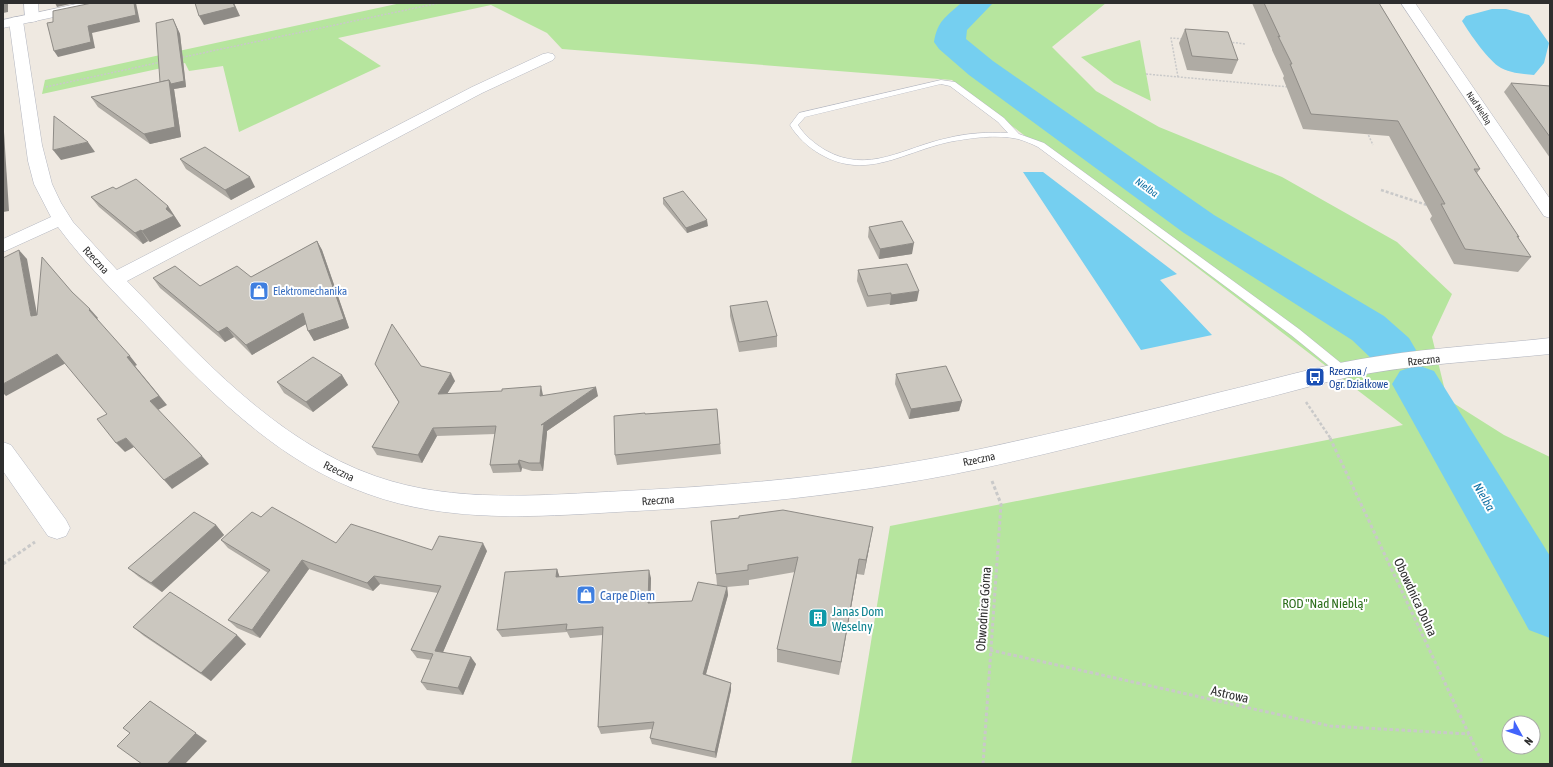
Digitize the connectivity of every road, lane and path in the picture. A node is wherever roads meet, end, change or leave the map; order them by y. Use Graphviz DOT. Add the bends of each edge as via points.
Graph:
graph roads {
  1 [pos="32,3"];
  2 [pos="100,3"];
  3 [pos="439,3"];
  4 [pos="1408,3"];
  5 [pos="32,18"];
  6 [pos="10,22"];
  7 [pos="1186,39"];
  8 [pos="1222,42"];
  9 [pos="1245,44"];
  10 [pos="548,57"];
  11 [pos="174,60"];
  12 [pos="166,61"];
  13 [pos="1146,74"];
  14 [pos="1178,77"];
  15 [pos="1291,88"];
  16 [pos="25,91"];
  17 [pos="1366,132"];
  18 [pos="1016,136"];
  19 [pos="1373,144"];
  20 [pos="1381,190"];
  21 [pos="1436,207"];
  22 [pos="1550,212"];
  23 [pos="61,219"];
  24 [pos="3,246"];
  25 [pos="115,279"];
  26 [pos="1550,346"];
  27 [pos="1343,371"];
  28 [pos="1294,383"];
  29 [pos="3,452"];
  30 [pos="982,459"];
  31 [pos="57,528"];
  32 [pos="3,564"];
  33 [pos="990,650"];
  34 [pos="1469,734"];
  35 [pos="983,764"];
  36 [pos="1483,764"];
  1 -- 5 [label="street"];
  2 -- 5 [label="street"];
  3 -- 11 [label="path"];
  4 -- 22 [label="street, Nad Nielbą"];
  5 -- 6 [label="street"];
  6 -- 16 [label="street, Rzeczna"];
  7 -- 14 [label="path" via="1171,38"];
  8 -- 9 [label="path"];
  10 -- 25 [label="street" via="477,90"];
  12 -- 16 [label="path"];
  13 -- 14 [label="path"];
  14 -- 15 [label="path"];
  16 -- 23 [label="street, Rzeczna" via="40,177"];
  17 -- 19 [label="path"];
  18 -- 18 [label="lane" via="1001,120 952,84 941,82 802,115 794,126 799,135 827,156 853,164 888,159 948,140"];
  18 -- 27 [label="lane" via="1041,145 1295,332"];
  20 -- 21 [label="path"];
  23 -- 24 [label="street"];
  23 -- 25 [label="street, Rzeczna"];
  25 -- 30 [label="street, Rzeczna" via="218,385 262,423 295,447 332,468 376,487 404,494 441,501 512,506 642,501 840,484"];
  26 -- 27 [label="street, Rzeczna" via="1379,364"];
  27 -- 28 [label="street, Rzeczna"];
  28 -- 30 [label="street, Rzeczna"];
  28 -- 34 [label="path, Obowdnica Dolna" via="1331,439"];
  29 -- 31 [label="street"];
  30 -- 33 [label="path, Obwodnica Górna" via="1002,504"];
  31 -- 32 [label="path"];
  33 -- 34 [label="path, Astrowa" via="1330,726"];
  33 -- 35 [label="path, Obwodnica Górna"];
  34 -- 36 [label="path, Obowdnica Dolna"];
}
